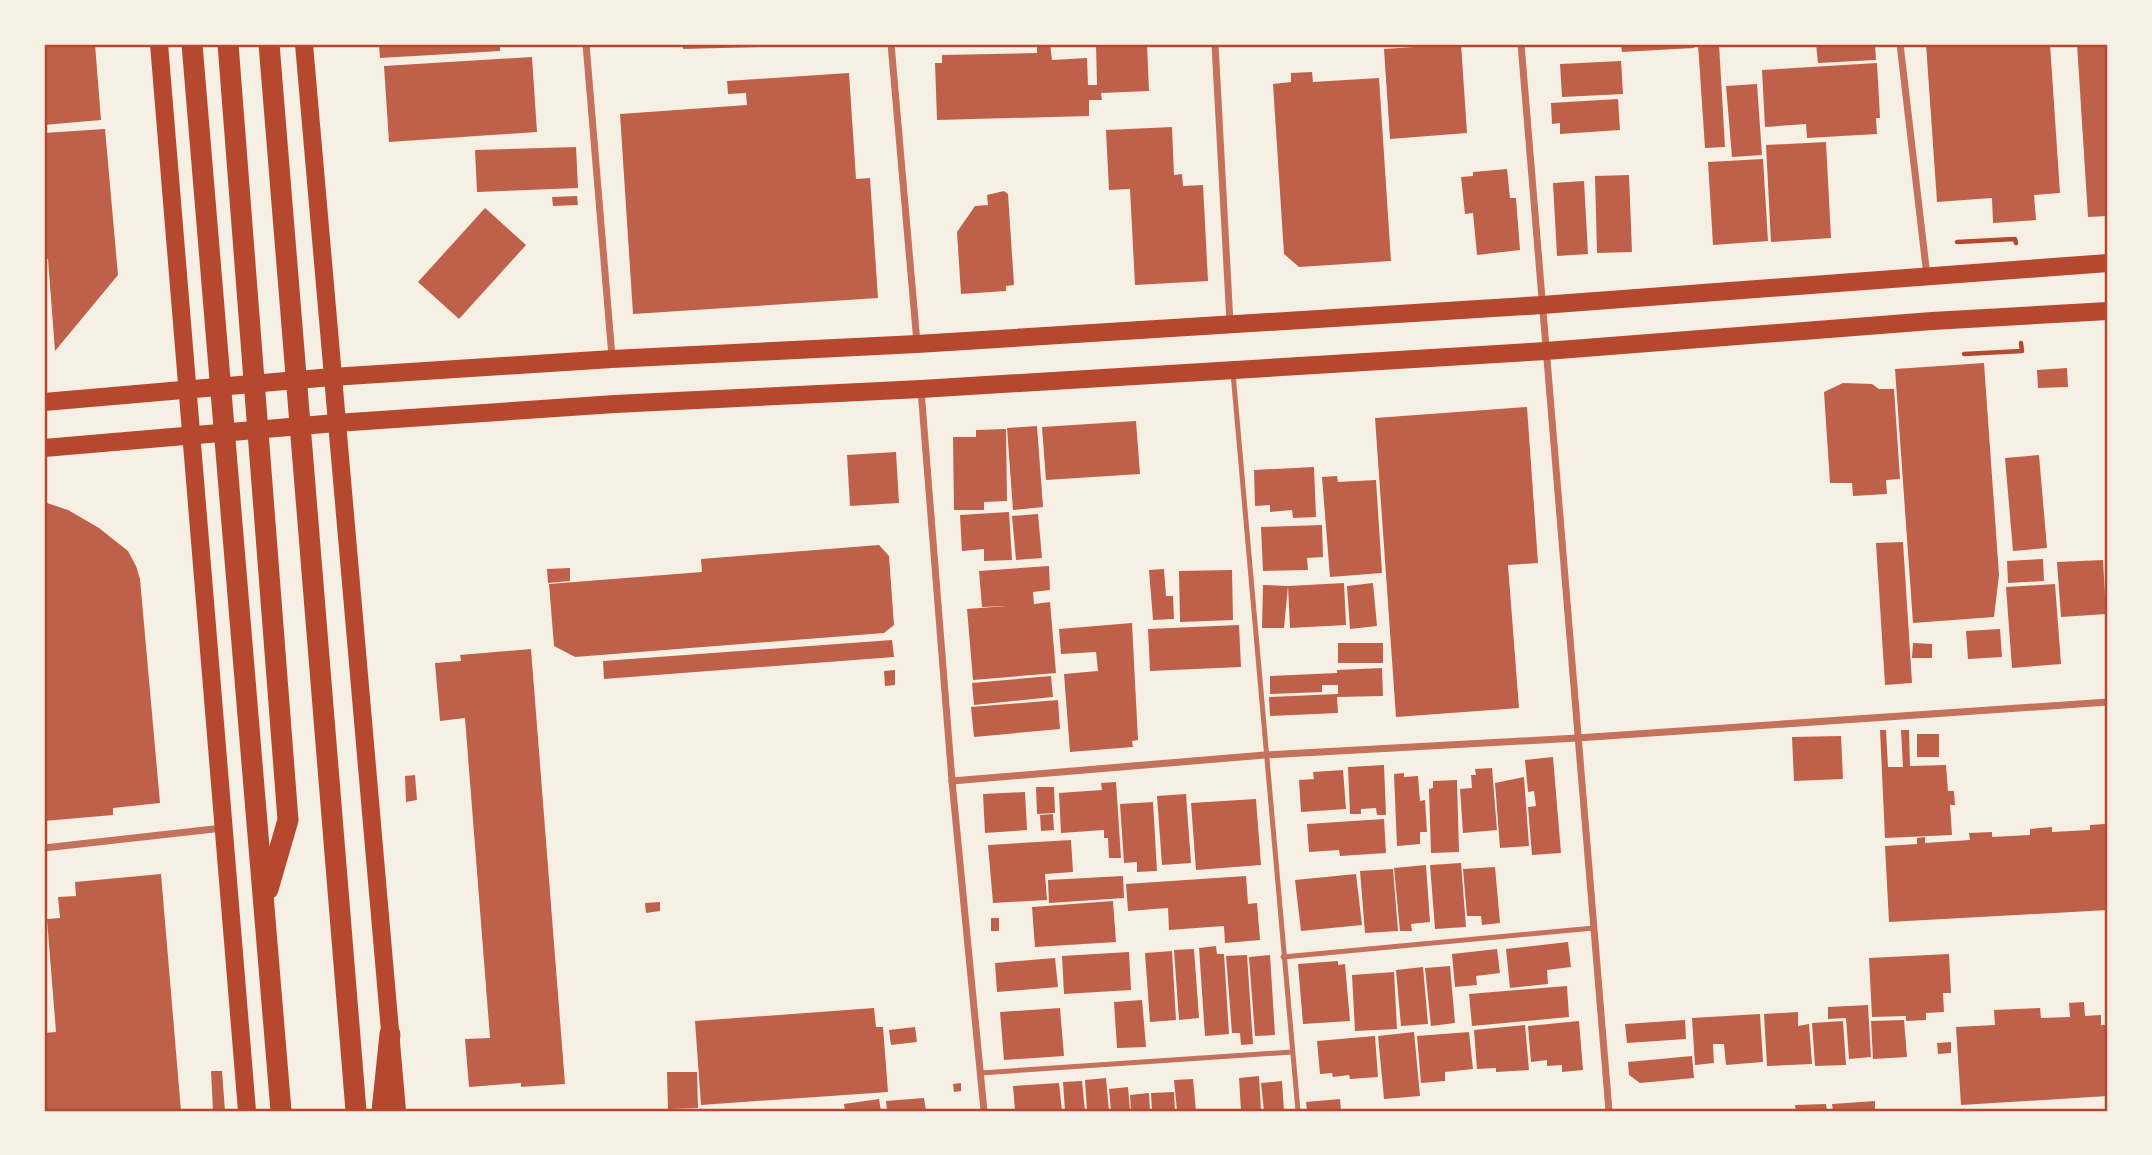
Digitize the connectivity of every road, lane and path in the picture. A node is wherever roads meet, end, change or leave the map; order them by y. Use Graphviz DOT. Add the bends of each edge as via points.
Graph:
graph roads {
  1 [pos="159,44"];
  2 [pos="192,44"];
  3 [pos="228,44"];
  4 [pos="269,44"];
  5 [pos="304,44"];
  6 [pos="586,44"];
  7 [pos="891,44"];
  8 [pos="1215,44"];
  9 [pos="1521,44"];
  10 [pos="1900,44"];
  11 [pos="2015,239"];
  12 [pos="1957,242"];
  13 [pos="2108,263"];
  14 [pos="1927,276"];
  15 [pos="1542,305"];
  16 [pos="2108,312"];
  17 [pos="1230,323"];
  18 [pos="918,344"];
  19 [pos="1546,351"];
  20 [pos="2022,351"];
  21 [pos="1964,354"];
  22 [pos="612,359"];
  23 [pos="1233,369"];
  24 [pos="332,377"];
  25 [pos="921,389"];
  26 [pos="188,391"];
  27 [pos="44,401"];
  28 [pos="336,424"];
  29 [pos="191,437"];
  30 [pos="44,448"];
  31 [pos="2108,702"];
  32 [pos="1577,738"];
  33 [pos="1265,755"];
  34 [pos="952,781"];
  35 [pos="224,828"];
  36 [pos="44,848"];
  37 [pos="264,901"];
  38 [pos="1594,928"];
  39 [pos="1283,957"];
  40 [pos="390,1034"];
  41 [pos="1292,1052"];
  42 [pos="980,1073"];
  43 [pos="247,1111"];
  44 [pos="281,1111"];
  45 [pos="356,1111"];
  46 [pos="382,1111"];
  47 [pos="397,1111"];
  48 [pos="984,1111"];
  49 [pos="1298,1111"];
  50 [pos="1609,1111"];
  1 -- 26 [label="main road"];
  2 -- 37 [label="highway"];
  3 -- 37 [label="highway" via="288,820"];
  4 -- 45 [label="highway"];
  5 -- 24 [label="main road"];
  6 -- 22 [label="street"];
  7 -- 18 [label="street"];
  8 -- 17 [label="street"];
  9 -- 15 [label="street"];
  10 -- 14 [label="street"];
  11 -- 12 [label="path"];
  13 -- 14 [label="main road"];
  14 -- 15 [label="main road"];
  15 -- 17 [label="main road"];
  15 -- 19 [label="street"];
  16 -- 19 [label="main road"];
  17 -- 18 [label="main road"];
  18 -- 22 [label="main road"];
  19 -- 23 [label="main road"];
  19 -- 32 [label="street"];
  20 -- 21 [label="path"];
  22 -- 24 [label="main road"];
  23 -- 25 [label="main road"];
  23 -- 33 [label="lane"];
  24 -- 26 [label="main road"];
  24 -- 28 [label="main road"];
  25 -- 28 [label="main road"];
  25 -- 34 [label="street"];
  26 -- 27 [label="main road"];
  26 -- 29 [label="main road"];
  28 -- 29 [label="main road"];
  28 -- 40 [label="main road"];
  29 -- 30 [label="main road"];
  29 -- 35 [label="main road"];
  31 -- 32 [label="street"];
  32 -- 33 [label="street"];
  32 -- 38 [label="street"];
  33 -- 34 [label="street"];
  33 -- 39 [label="lane"];
  34 -- 42 [label="street"];
  35 -- 36 [label="street"];
  35 -- 43 [label="main road"];
  37 -- 44 [label="highway"];
  38 -- 39 [label="lane"];
  38 -- 50 [label="street"];
  39 -- 41 [label="lane"];
  40 -- 46 [label="highway"];
  40 -- 47 [label="main road"];
  41 -- 42 [label="lane"];
  41 -- 49 [label="lane"];
  42 -- 48 [label="street"];
}
